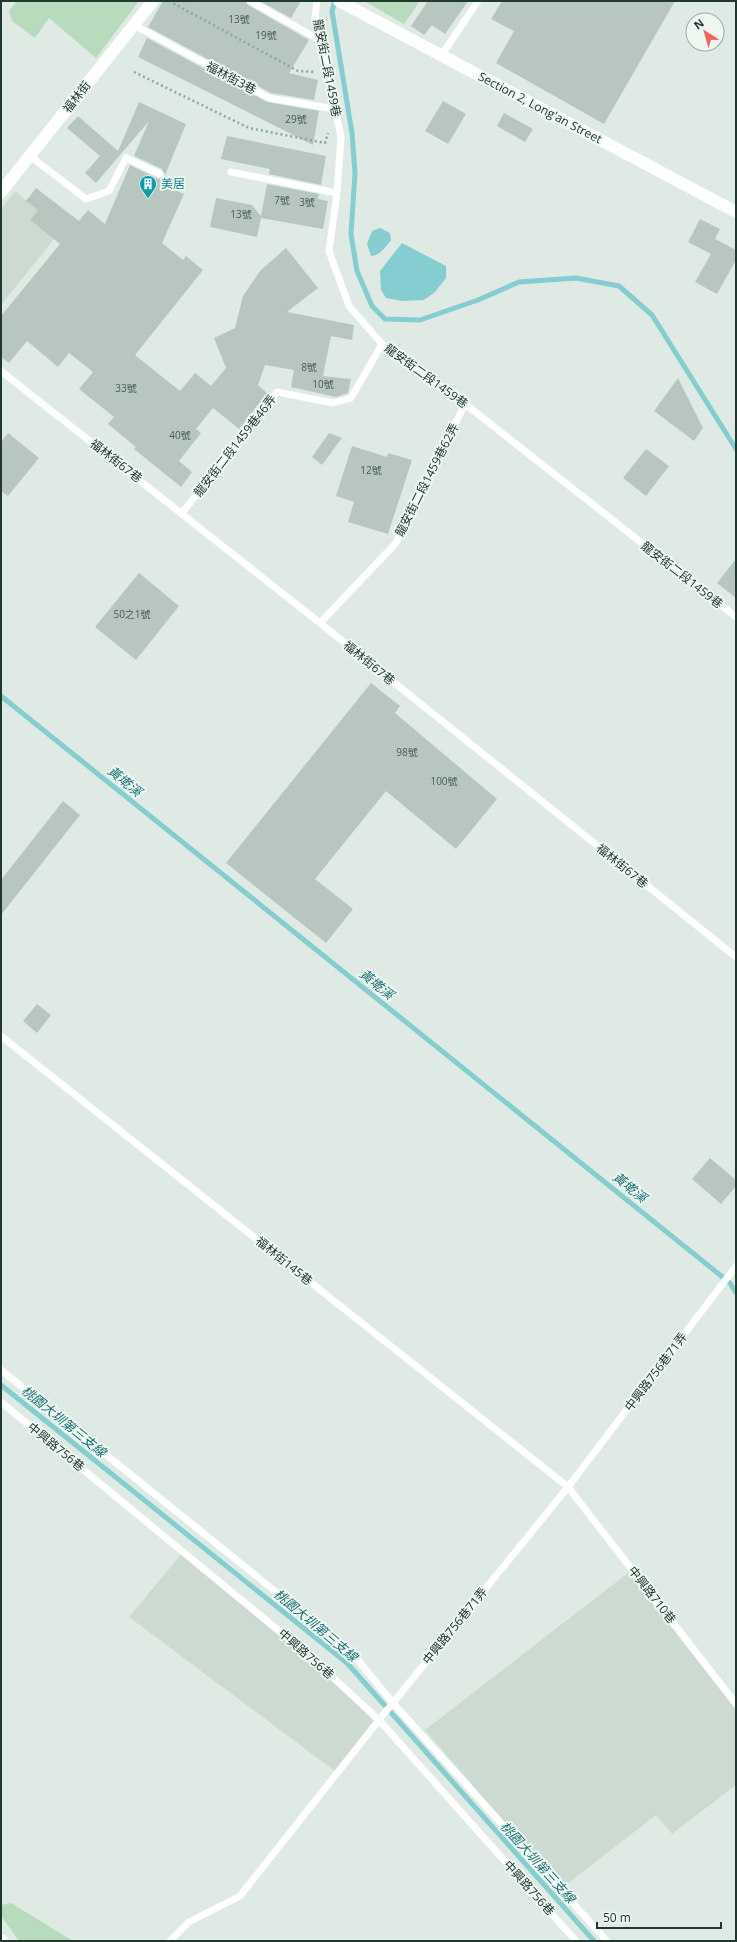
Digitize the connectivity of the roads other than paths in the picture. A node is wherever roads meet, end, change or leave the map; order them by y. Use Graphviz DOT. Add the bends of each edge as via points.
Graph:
graph roads {
  1 [pos="153,1"];
  2 [pos="250,1"];
  3 [pos="317,1"];
  4 [pos="478,1"];
  5 [pos="342,2"];
  6 [pos="134,25"];
  7 [pos="320,40"];
  8 [pos="441,56"];
  9 [pos="335,109"];
  10 [pos="30,156"];
  11 [pos="231,172"];
  12 [pos="160,174"];
  13 [pos="1,192"];
  14 [pos="337,193"];
  15 [pos="736,212"];
  16 [pos="382,344"];
  17 [pos="1,371"];
  18 [pos="465,404"];
  19 [pos="182,513"];
  20 [pos="736,617"];
  21 [pos="320,623"];
  22 [pos="736,957"];
  23 [pos="1,1036"];
  24 [pos="734,1269"];
  25 [pos="1,1370"];
  26 [pos="1,1402"];
  27 [pos="568,1487"];
  28 [pos="392,1703"];
  29 [pos="736,1704"];
  30 [pos="379,1720"];
  31 [pos="170,1941"];
  32 [pos="576,1941"];
  33 [pos="607,1941"];
  1 -- 6 [label="street, 福林街"];
  2 -- 7 [label="lane"];
  3 -- 7 [label="lane, 龍安街二段1459巷" via="315,18"];
  4 -- 8 [label="lane"];
  5 -- 8 [label="street, Section 2, Long'an Street"];
  6 -- 9 [label="lane, 福林街3巷" via="269,98"];
  6 -- 10 [label="street, 福林街"];
  7 -- 9 [label="lane, 龍安街二段1459巷"];
  8 -- 15 [label="street, Section 2, Long'an Street"];
  9 -- 14 [label="lane, 龍安街二段1459巷" via="341,136"];
  10 -- 12 [label="lane" via="86,199 109,190 126,158"];
  10 -- 13 [label="street, 福林街"];
  11 -- 14 [label="lane"];
  14 -- 16 [label="lane, 龍安街二段1459巷" via="329,251 349,306"];
  16 -- 18 [label="lane, 龍安街二段1459巷"];
  16 -- 19 [label="lane, 龍安街二段1459巷46弄" via="350,398 333,403 277,392"];
  17 -- 19 [label="lane, 福林街67巷"];
  18 -- 20 [label="lane, 龍安街二段1459巷"];
  18 -- 21 [label="lane, 龍安街二段1459巷62弄" via="396,543"];
  19 -- 21 [label="lane, 福林街67巷"];
  21 -- 22 [label="lane, 福林街67巷"];
  23 -- 27 [label="lane, 福林街145巷"];
  24 -- 27 [label="lane, 中興路756巷71弄"];
  25 -- 28 [label="lane" via="353,1654"];
  26 -- 30 [label="lane, 中興路756巷" via="313,1659"];
  27 -- 28 [label="lane, 中興路756巷71弄"];
  27 -- 29 [label="lane, 中興路710巷"];
  28 -- 30 [label="lane, 中興路756巷71弄"];
  28 -- 33 [label="lane"];
  30 -- 31 [label="lane, 中興路756巷71弄" via="240,1896 189,1922"];
  30 -- 32 [label="lane, 中興路756巷"];
}
